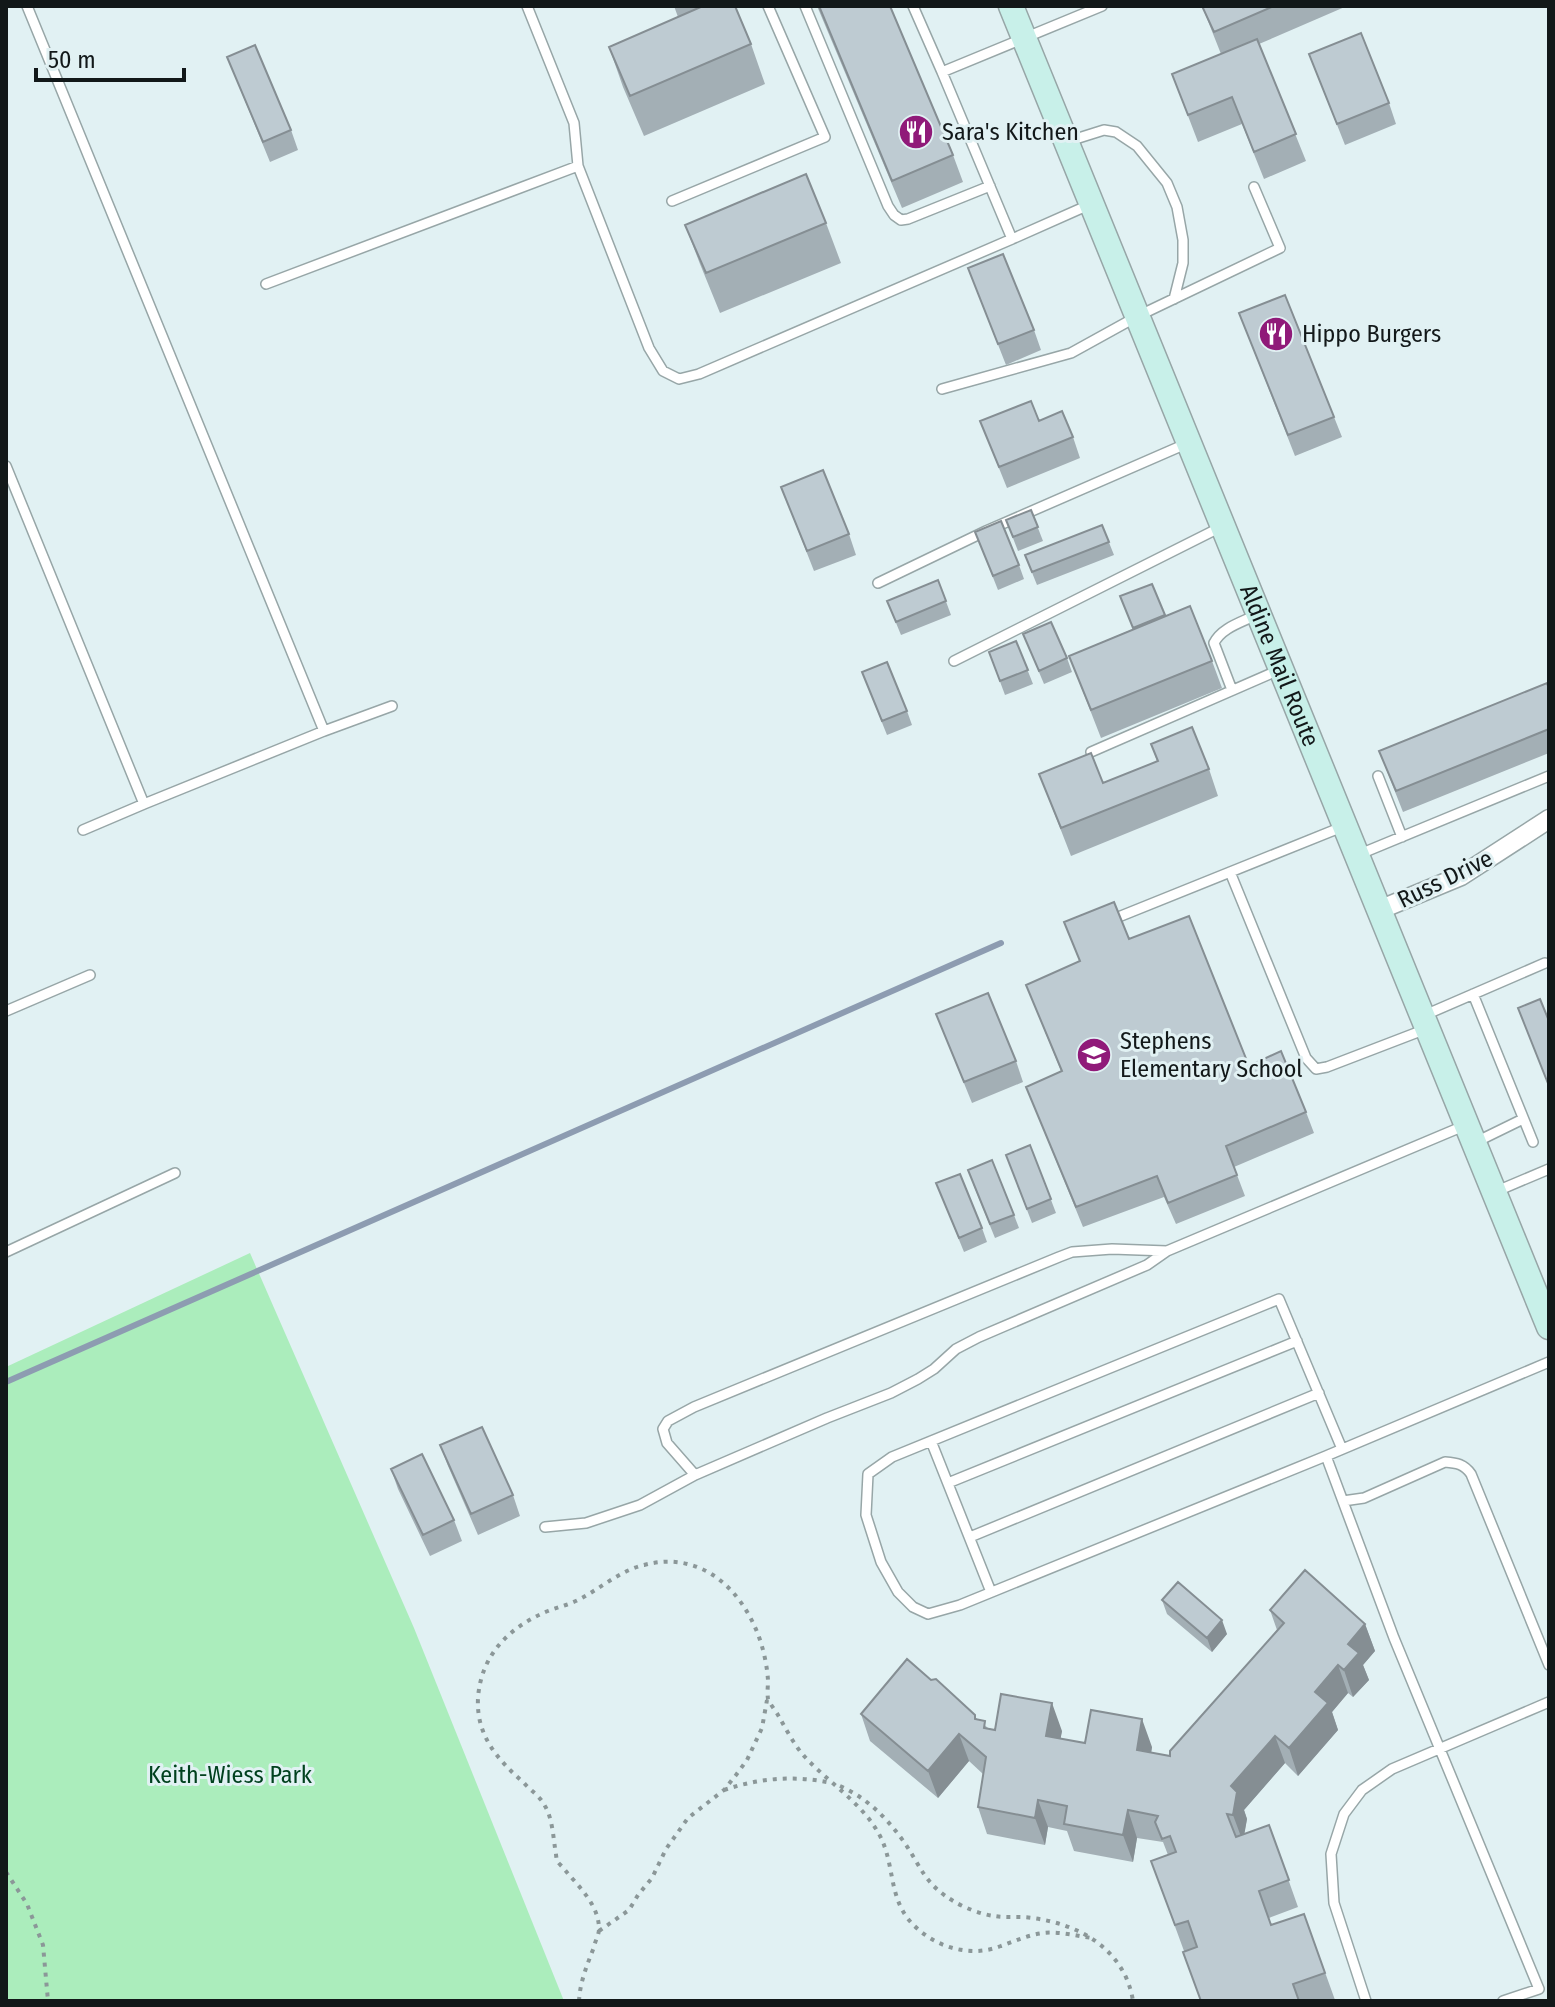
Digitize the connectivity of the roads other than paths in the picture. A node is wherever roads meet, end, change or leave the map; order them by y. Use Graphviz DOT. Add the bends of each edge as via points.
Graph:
graph roads {
  1 [pos="27,6"];
  2 [pos="527,6"];
  3 [pos="768,6"];
  4 [pos="805,6"];
  5 [pos="913,6"];
  6 [pos="1011,6"];
  7 [pos="1102,6"];
  8 [pos="1024,37"];
  9 [pos="942,72"];
  10 [pos="1066,142"];
  11 [pos="578,166"];
  12 [pos="990,186"];
  13 [pos="1254,187"];
  14 [pos="672,201"];
  15 [pos="1092,204"];
  16 [pos="1012,239"];
  17 [pos="266,284"];
  18 [pos="1174,299"];
  19 [pos="1138,316"];
  20 [pos="942,389"];
  21 [pos="1189,442"];
  22 [pos="6,466"];
  23 [pos="1223,526"];
  24 [pos="878,583"];
  25 [pos="1259,614"];
  26 [pos="954,661"];
  27 [pos="1281,669"];
  28 [pos="1232,690"];
  29 [pos="392,706"];
  30 [pos="324,731"];
  31 [pos="1091,752"];
  32 [pos="1378,776"];
  33 [pos="1549,776"];
  34 [pos="144,804"];
  35 [pos="1549,819"];
  36 [pos="1345,826"];
  37 [pos="83,830"];
  38 [pos="1402,837"];
  39 [pos="1357,855"];
  40 [pos="1230,872"];
  41 [pos="1379,910"];
  42 [pos="1103,923"];
  43 [pos="1545,963"];
  44 [pos="90,975"];
  45 [pos="1473,994"];
  46 [pos="6,1011"];
  47 [pos="1424,1022"];
  48 [pos="1523,1119"];
  49 [pos="1470,1134"];
  50 [pos="1533,1142"];
  51 [pos="1549,1169"];
  52 [pos="175,1173"];
  53 [pos="1494,1192"];
  54 [pos="1167,1251"];
  55 [pos="6,1252"];
  56 [pos="1549,1327"];
  57 [pos="1297,1341"];
  58 [pos="1549,1362"];
  59 [pos="1319,1393"];
  60 [pos="931,1441"];
  61 [pos="1342,1449"];
  62 [pos="1326,1456"];
  63 [pos="695,1475"];
  64 [pos="948,1483"];
  65 [pos="1343,1501"];
  66 [pos="545,1527"];
  67 [pos="970,1537"];
  68 [pos="991,1592"];
  69 [pos="1549,1665"];
  70 [pos="1549,1702"];
  71 [pos="1440,1750"];
  72 [pos="1549,1984"];
  73 [pos="1539,1989"];
  74 [pos="1366,2001"];
  75 [pos="1503,2001"];
  1 -- 30 [label="lane"];
  2 -- 11 [label="lane" via="574,123"];
  3 -- 14 [label="lane" via="825,137"];
  4 -- 12 [label="lane" via="894,215 908,219"];
  5 -- 9 [label="lane"];
  6 -- 8 [label="main road, Aldine Mail Route"];
  7 -- 8 [label="lane"];
  8 -- 9 [label="lane"];
  8 -- 10 [label="main road, Aldine Mail Route"];
  9 -- 12 [label="lane"];
  10 -- 15 [label="main road, Aldine Mail Route"];
  10 -- 18 [label="lane" via="1104,130 1116,132 1137,146 1167,183 1183,240"];
  11 -- 16 [label="lane" via="649,348 663,371 679,379"];
  11 -- 17 [label="lane"];
  12 -- 16 [label="lane"];
  13 -- 18 [label="lane" via="1280,248"];
  15 -- 16 [label="lane"];
  15 -- 19 [label="main road, Aldine Mail Route"];
  18 -- 19 [label="lane"];
  19 -- 20 [label="lane" via="1071,353"];
  19 -- 21 [label="main road, Aldine Mail Route"];
  21 -- 23 [label="main road, Aldine Mail Route"];
  21 -- 24 [label="lane"];
  22 -- 34 [label="lane"];
  23 -- 25 [label="main road, Aldine Mail Route"];
  23 -- 26 [label="lane"];
  25 -- 27 [label="main road, Aldine Mail Route"];
  25 -- 28 [label="lane" via="1225,630 1214,643"];
  27 -- 28 [label="lane"];
  27 -- 36 [label="main road, Aldine Mail Route"];
  28 -- 31 [label="lane"];
  29 -- 30 [label="lane"];
  30 -- 34 [label="lane"];
  32 -- 38 [label="lane"];
  33 -- 38 [label="lane"];
  34 -- 37 [label="lane"];
  35 -- 41 [label="street, Russ Drive" via="1461,876"];
  36 -- 39 [label="main road, Aldine Mail Route"];
  36 -- 40 [label="lane"];
  38 -- 39 [label="lane"];
  39 -- 41 [label="main road, Aldine Mail Route"];
  40 -- 42 [label="lane"];
  40 -- 47 [label="lane" via="1306,1058 1316,1069"];
  41 -- 47 [label="main road, Aldine Mail Route"];
  43 -- 45 [label="lane"];
  44 -- 46 [label="lane"];
  45 -- 47 [label="lane"];
  45 -- 48 [label="lane"];
  47 -- 49 [label="main road, Aldine Mail Route"];
  48 -- 49 [label="lane"];
  48 -- 50 [label="lane"];
  49 -- 53 [label="main road, Aldine Mail Route"];
  49 -- 54 [label="lane"];
  51 -- 53 [label="lane"];
  52 -- 55 [label="lane"];
  53 -- 56 [label="main road, Aldine Mail Route"];
  54 -- 63 [label="lane" via="1147,1265 979,1337 891,1393"];
  54 -- 63 [label="lane" via="1072,1252 694,1407 663,1429 667,1443"];
  57 -- 59 [label="lane"];
  57 -- 60 [label="lane" via="1279,1299"];
  57 -- 64 [label="lane"];
  58 -- 61 [label="lane"];
  59 -- 61 [label="lane"];
  59 -- 67 [label="lane"];
  60 -- 64 [label="lane"];
  60 -- 68 [label="lane" via="868,1474 866,1515 881,1562 898,1592 928,1614"];
  61 -- 62 [label="lane"];
  62 -- 65 [label="lane"];
  62 -- 68 [label="lane"];
  63 -- 66 [label="lane" via="640,1505 586,1523"];
  64 -- 67 [label="lane"];
  65 -- 69 [label="lane" via="1364,1498 1445,1462 1466,1467"];
  65 -- 71 [label="lane"];
  67 -- 68 [label="lane"];
  70 -- 71 [label="lane"];
  71 -- 73 [label="lane"];
  71 -- 74 [label="lane" via="1392,1769 1362,1790 1344,1814 1331,1854 1334,1903"];
  72 -- 73 [label="lane"];
  73 -- 75 [label="lane"];
}
